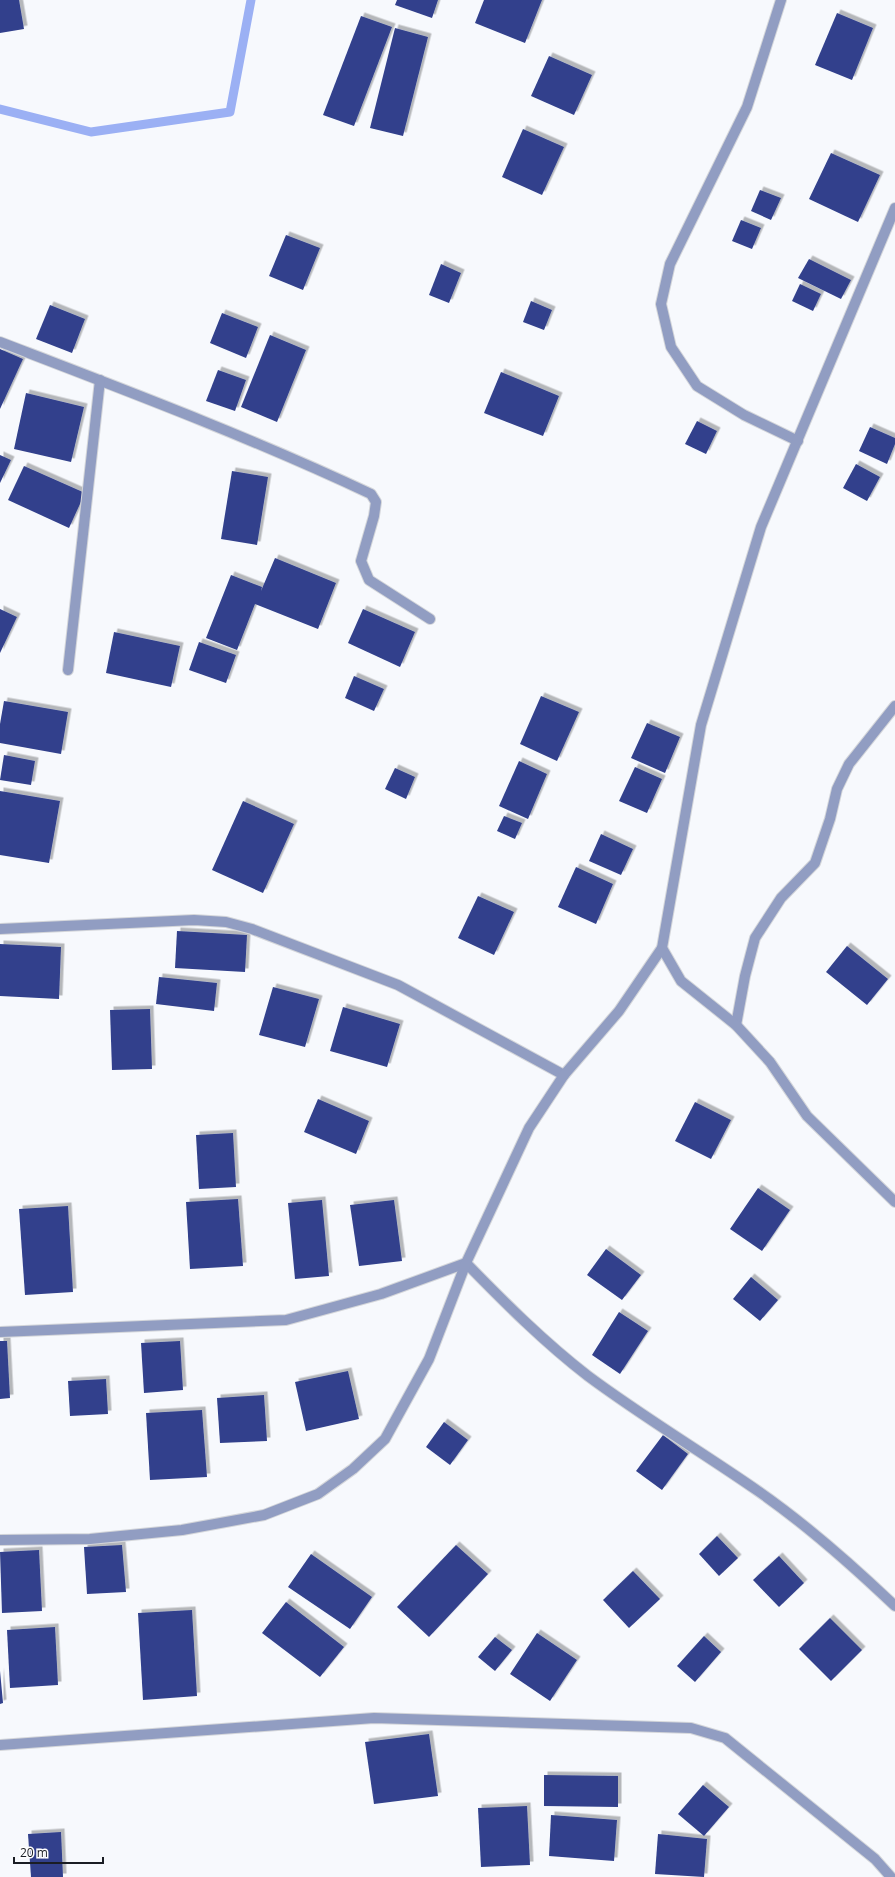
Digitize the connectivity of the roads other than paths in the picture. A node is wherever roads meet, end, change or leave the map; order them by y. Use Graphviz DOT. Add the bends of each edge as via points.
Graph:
graph roads {
  1 [pos="781,0"];
  2 [pos="895,208"];
  3 [pos="0,342"];
  4 [pos="100,380"];
  5 [pos="798,441"];
  6 [pos="430,619"];
  7 [pos="68,670"];
  8 [pos="895,706"];
  9 [pos="0,929"];
  10 [pos="662,948"];
  11 [pos="736,1025"];
  12 [pos="564,1075"];
  13 [pos="895,1202"];
  14 [pos="466,1263"];
  15 [pos="0,1332"];
  16 [pos="0,1540"];
  17 [pos="895,1606"];
  18 [pos="0,1745"];
  19 [pos="891,1877"];
  1 -- 5 [label="street" via="747,107 670,264 661,304 671,347 697,386 744,415"];
  2 -- 5 [label="street"];
  3 -- 4 [label="street"];
  4 -- 6 [label="street" via="308,464 371,494 376,502 374,516 361,561 369,580"];
  4 -- 7 [label="street"];
  5 -- 10 [label="street" via="761,527 701,725"];
  8 -- 11 [label="street" via="849,764 837,789 815,863 782,898 755,938"];
  9 -- 12 [label="street" via="194,920 226,922 252,929 398,985"];
  10 -- 11 [label="street" via="681,981"];
  10 -- 12 [label="street" via="619,1010"];
  11 -- 13 [label="street" via="770,1062 807,1116"];
  12 -- 14 [label="street" via="529,1128"];
  14 -- 15 [label="street" via="381,1294 286,1320"];
  14 -- 16 [label="street" via="429,1360 385,1439 353,1469 318,1494 264,1515 182,1530 90,1539"];
  14 -- 17 [label="street" via="523,1322 588,1375 759,1492 850,1564"];
  18 -- 19 [label="street" via="374,1718 691,1728 725,1738 875,1860"];
}
